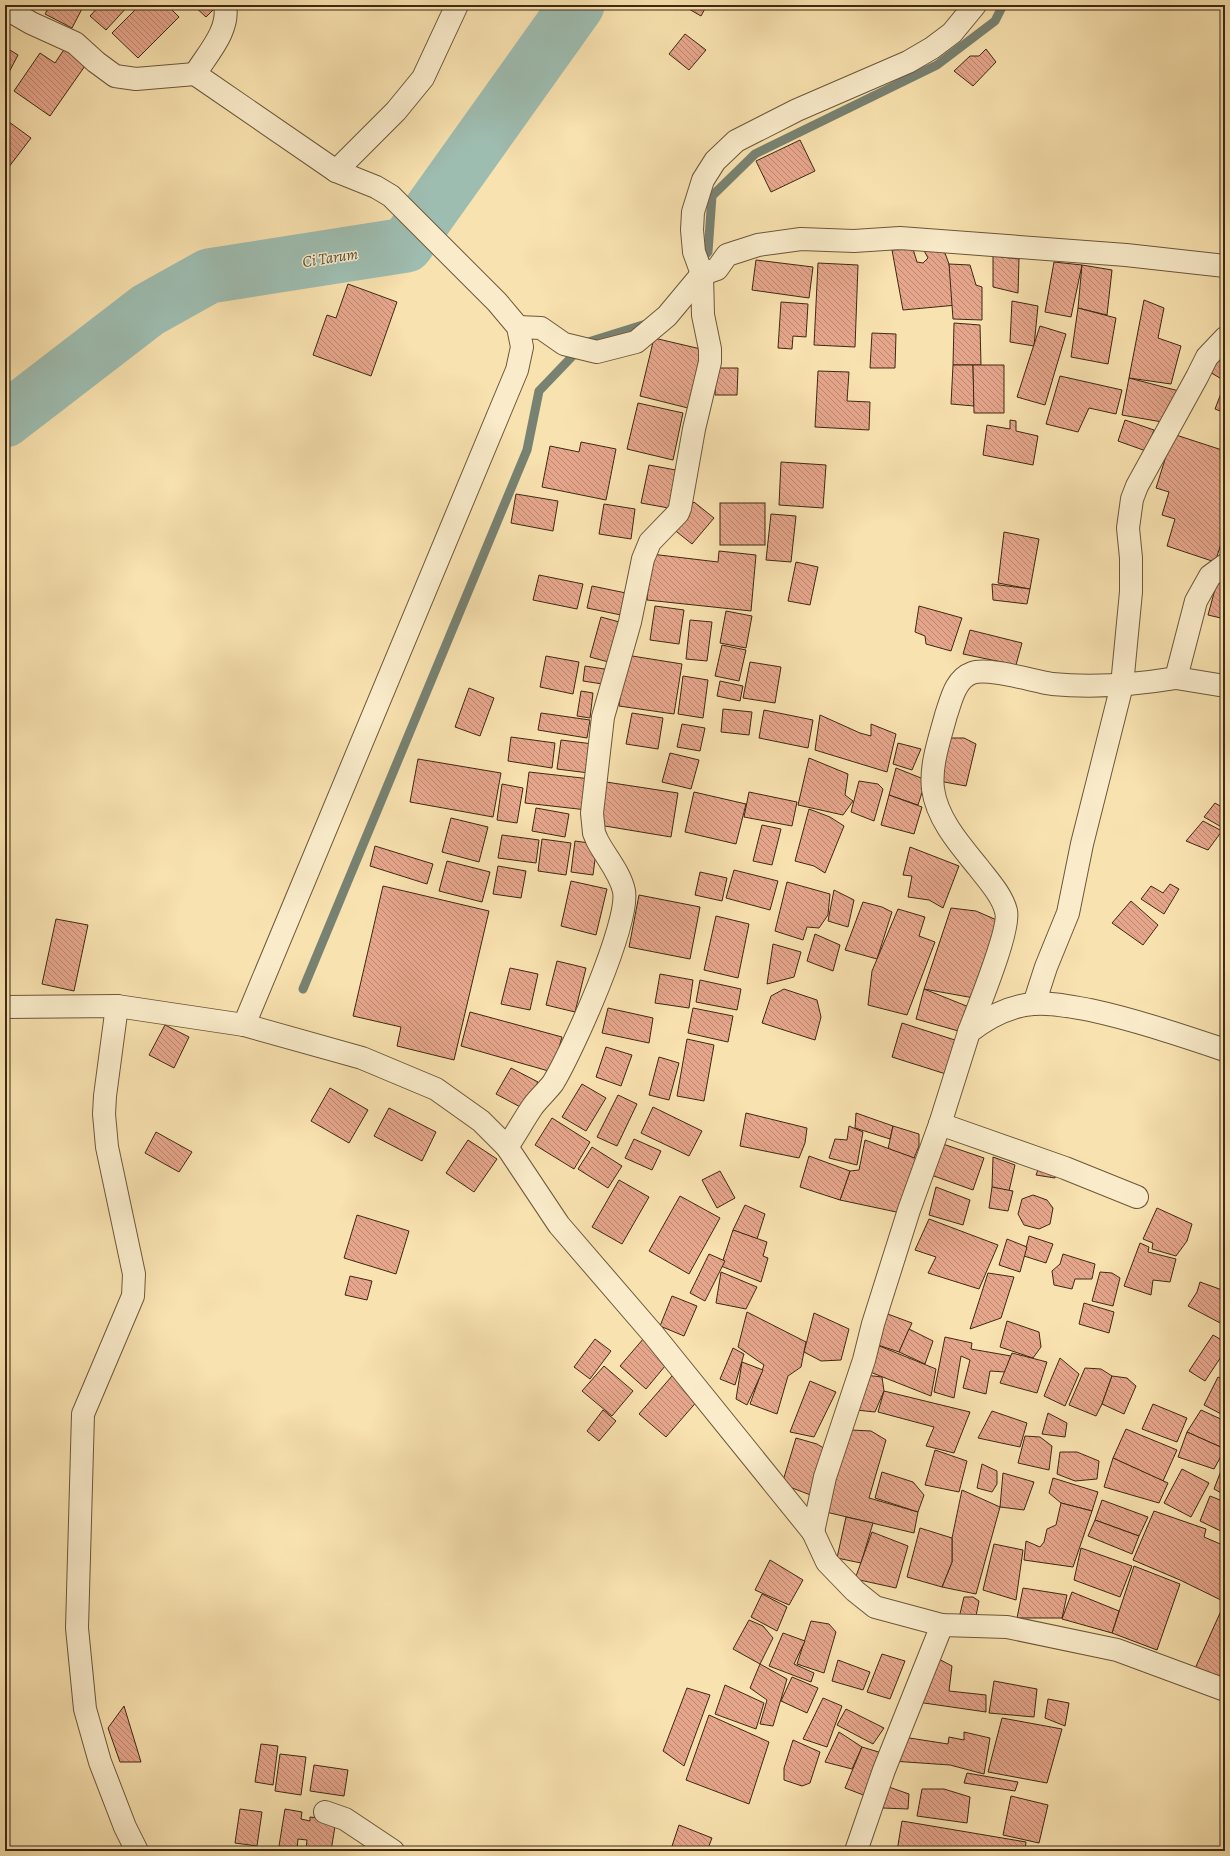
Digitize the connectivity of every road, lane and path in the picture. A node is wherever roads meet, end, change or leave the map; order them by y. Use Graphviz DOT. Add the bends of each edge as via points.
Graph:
graph roads {
  1 [pos="225,5"];
  2 [pos="457,5"];
  3 [pos="974,5"];
  4 [pos="5,8"];
  5 [pos="195,74"];
  6 [pos="336,171"];
  7 [pos="1225,266"];
  8 [pos="699,267"];
  9 [pos="518,327"];
  10 [pos="1225,338"];
  11 [pos="1225,565"];
  12 [pos="1176,678"];
  13 [pos="1122,685"];
  14 [pos="1225,686"];
  15 [pos="1034,1004"];
  16 [pos="117,1006"];
  17 [pos="5,1007"];
  18 [pos="244,1025"];
  19 [pos="969,1032"];
  20 [pos="1225,1050"];
  21 [pos="940,1124"];
  22 [pos="507,1147"];
  23 [pos="1137,1197"];
  24 [pos="813,1532"];
  25 [pos="942,1625"];
  26 [pos="1225,1690"];
  27 [pos="325,1812"];
  28 [pos="137,1851"];
  29 [pos="393,1851"];
  30 [pos="856,1851"];
  1 -- 5 [label="street" via="227,14 223,29"];
  2 -- 6 [label="street" via="423,78 396,111"];
  3 -- 8 [label="street" via="952,33 932,48 908,62 797,110 736,141 715,161 702,180 693,212 692,230"];
  4 -- 5 [label="street" via="75,43 115,76 136,79"];
  5 -- 6 [label="street"];
  6 -- 9 [label="street" via="391,196 497,302"];
  7 -- 8 [label="street" via="1126,255 900,238 854,241 801,239 758,245 727,255 717,270"];
  8 -- 9 [label="street" via="667,316 636,342 597,352 564,344 541,328"];
  8 -- 22 [label="street" via="710,362 686,467 684,496 678,513 650,542 642,559 630,622 603,718 593,822 597,840 622,884 624,906 613,948 572,1049 552,1084 534,1105"];
  9 -- 18 [label="street" via="522,347 517,370"];
  10 -- 13 [label="street" via="1207,357 1132,499 1128,528 1131,592"];
  11 -- 12 [label="street" via="1210,576 1196,601"];
  12 -- 13 [label="street"];
  12 -- 14 [label="street"];
  13 -- 15 [label="street" via="1082,844 1068,913"];
  13 -- 19 [label="street" via="1052,684 979,671 963,678 953,694 937,746 933,790 944,820 999,897 1006,915 996,957"];
  15 -- 19 [label="street" via="999,1014"];
  15 -- 20 [label="street" via="1070,1006 1128,1018"];
  16 -- 17 [label="street"];
  16 -- 18 [label="street"];
  16 -- 28 [label="street" via="104,1121 107,1148 134,1274 133,1296 83,1414 77,1628 85,1709 100,1762 125,1828"];
  18 -- 22 [label="street" via="362,1058 436,1089 480,1121"];
  19 -- 21 [label="street"];
  21 -- 23 [label="street" via="1065,1168"];
  21 -- 24 [label="street" via="909,1210 864,1360 825,1477"];
  22 -- 24 [label="street" via="559,1225 653,1334"];
  24 -- 25 [label="street" via="827,1562 855,1591 875,1607"];
  25 -- 26 [label="street" via="1007,1627 1117,1650"];
  25 -- 30 [label="street" via="884,1770"];
  27 -- 29 [label="street" via="345,1819"];
}
